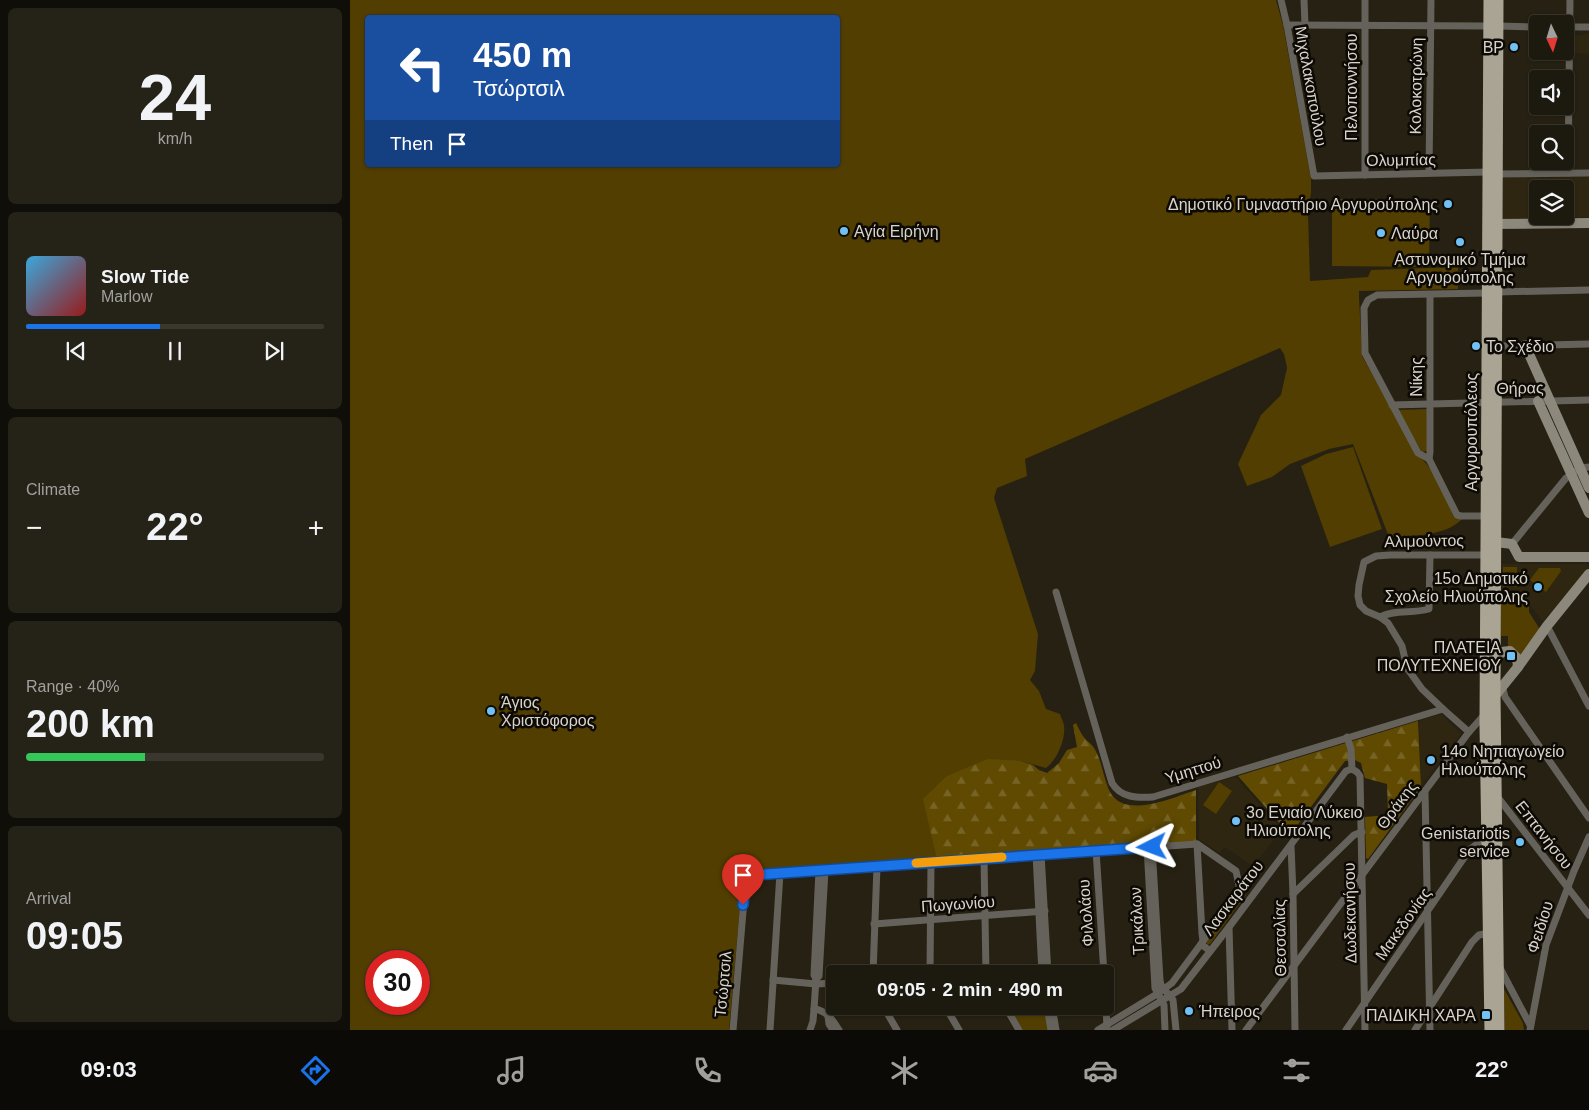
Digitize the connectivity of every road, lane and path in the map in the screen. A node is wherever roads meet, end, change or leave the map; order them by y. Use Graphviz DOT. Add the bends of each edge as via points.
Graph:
graph roads {
  1 [pos="1281,0"];
  2 [pos="1304,0"];
  3 [pos="1365,0"];
  4 [pos="1431,0"];
  5 [pos="1489,0"];
  6 [pos="1498,0"];
  7 [pos="1570,0"];
  8 [pos="1568,15"];
  9 [pos="1287,25"];
  10 [pos="1305,25"];
  11 [pos="1365,26"];
  12 [pos="1431,26"];
  13 [pos="1493,26"];
  14 [pos="1529,26"];
  15 [pos="1574,27"];
  16 [pos="1589,27"];
  17 [pos="1567,60"];
  18 [pos="1429,173"];
  19 [pos="1493,173"];
  20 [pos="1568,173"];
  21 [pos="1589,173"];
  22 [pos="1365,174"];
  23 [pos="1314,176"];
  24 [pos="1589,223"];
  25 [pos="1493,227"];
  26 [pos="1589,229"];
  27 [pos="1589,290"];
  28 [pos="1492,293"];
  29 [pos="1430,295"];
  30 [pos="1589,344"];
  31 [pos="1525,345"];
  32 [pos="1498,346"];
  33 [pos="1589,400"];
  34 [pos="1538,401"];
  35 [pos="1550,401"];
  36 [pos="1492,402"];
  37 [pos="1430,404"];
  38 [pos="1392,405"];
  39 [pos="1429,459"];
  40 [pos="1580,470"];
  41 [pos="1589,488"];
  42 [pos="1589,513"];
  43 [pos="1487,516"];
  44 [pos="1496,542"];
  45 [pos="1512,544"];
  46 [pos="1430,555"];
  47 [pos="1487,556"];
  48 [pos="1589,557"];
  49 [pos="1589,574"];
  50 [pos="1056,592"];
  51 [pos="1380,617"];
  52 [pos="1547,626"];
  53 [pos="1496,660"];
  54 [pos="1518,667"];
  55 [pos="1486,685"];
  56 [pos="1500,696"];
  57 [pos="1589,706"];
  58 [pos="1443,708"];
  59 [pos="1486,714"];
  60 [pos="1469,732"];
  61 [pos="1347,737"];
  62 [pos="1352,769"];
  63 [pos="1425,792"];
  64 [pos="1496,795"];
  65 [pos="1589,818"];
  66 [pos="1362,832"];
  67 [pos="1589,837"];
  68 [pos="1488,842"];
  69 [pos="1198,844"];
  70 [pos="1291,846"];
  71 [pos="1150,847"];
  72 [pos="1096,850"];
  73 [pos="1039,854"];
  74 [pos="984,858"];
  75 [pos="931,862"];
  76 [pos="877,866"];
  77 [pos="822,870"];
  78 [pos="780,873"];
  79 [pos="1363,875"];
  80 [pos="1568,887"];
  81 [pos="1293,894"];
  82 [pos="1042,911"];
  83 [pos="1427,913"];
  84 [pos="984,915"];
  85 [pos="1589,915"];
  86 [pos="930,920"];
  87 [pos="874,924"];
  88 [pos="1229,927"];
  89 [pos="1488,933"];
  90 [pos="1202,942"];
  91 [pos="1210,951"];
  92 [pos="873,965"];
  93 [pos="930,965"];
  94 [pos="986,965"];
  95 [pos="1045,965"];
  96 [pos="1103,965"];
  97 [pos="1294,966"];
  98 [pos="1499,966"];
  99 [pos="773,980"];
  100 [pos="816,982"];
  101 [pos="826,983"];
  102 [pos="1164,989"];
  103 [pos="1157,994"];
  104 [pos="1170,996"];
  105 [pos="1162,1001"];
  106 [pos="1365,1002"];
  107 [pos="1430,1008"];
  108 [pos="814,1009"];
  109 [pos="888,1015"];
  110 [pos="950,1015"];
  111 [pos="1010,1015"];
  112 [pos="1048,1015"];
  113 [pos="1054,1015"];
  114 [pos="1108,1015"];
  115 [pos="828,1016"];
  116 [pos="813,1021"];
  117 [pos="1109,1028"];
  118 [pos="1530,1028"];
  119 [pos="733,1030"];
  120 [pos="770,1030"];
  121 [pos="810,1030"];
  122 [pos="816,1030"];
  123 [pos="833,1030"];
  124 [pos="839,1030"];
  125 [pos="897,1030"];
  126 [pos="959,1030"];
  127 [pos="1019,1030"];
  128 [pos="1051,1030"];
  129 [pos="1056,1030"];
  130 [pos="1098,1030"];
  131 [pos="1164,1030"];
  132 [pos="1176,1030"];
  133 [pos="1232,1030"];
  134 [pos="1246,1030"];
  135 [pos="1295,1030"];
  136 [pos="1346,1030"];
  137 [pos="1365,1030"];
  138 [pos="1415,1030"];
  139 [pos="1430,1030"];
  140 [pos="1490,1030"];
  141 [pos="1499,1030"];
  1 -- 9 [label="street, Μιχαλακοπούλου"];
  2 -- 10 [label="street"];
  3 -- 11 [label="street, Πελοποννήσου"];
  4 -- 12 [label="street, Κολοκοτρώνη"];
  5 -- 13 [label="main road, Αργυρουπόλεως"];
  6 -- 13 [label="main road, Αργυρουπόλεως"];
  7 -- 8 [label="street"];
  9 -- 10 [label="street"];
  9 -- 23 [label="street, Μιχαλακοπούλου"];
  10 -- 11 [label="street"];
  11 -- 12 [label="street"];
  11 -- 22 [label="street, Πελοποννήσου"];
  12 -- 13 [label="street"];
  12 -- 18 [label="street, Κολοκοτρώνη"];
  13 -- 14 [label="street"];
  13 -- 19 [label="main road, Αργυρουπόλεως"];
  15 -- 16 [label="street"];
  17 -- 20 [label="street"];
  18 -- 19 [label="street, Ολυμπίας"];
  18 -- 22 [label="street, Ολυμπίας"];
  19 -- 20 [label="street, Ολυμπίας"];
  19 -- 25 [label="main road, Αργυρουπόλεως"];
  20 -- 21 [label="street, Ολυμπίας"];
  22 -- 23 [label="street, Ολυμπίας"];
  24 -- 25 [label="street"];
  25 -- 26 [label="street"];
  25 -- 28 [label="main road, Αργυρουπόλεως"];
  27 -- 28 [label="street"];
  28 -- 29 [label="street"];
  28 -- 32 [label="main road, Αργυρουπόλεως"];
  28 -- 36 [label="main road, Αργυρουπόλεως"];
  29 -- 37 [label="street, Νίκης"];
  29 -- 38 [label="street" via="1377,295 1368,300 1364,308 1365,353"];
  30 -- 31 [label="street"];
  31 -- 32 [label="street"];
  31 -- 35 [label="street"];
  32 -- 36 [label="main road, Αργυρουπόλεως"];
  33 -- 35 [label="street, Θήρας"];
  34 -- 35 [label="street, Θήρας"];
  34 -- 36 [label="street, Θήρας"];
  34 -- 40 [label="street"];
  35 -- 40 [label="street"];
  36 -- 37 [label="street, Θήρας"];
  36 -- 43 [label="main road, Αργυρουπόλεως"];
  36 -- 44 [label="main road, Αργυρουπόλεως"];
  37 -- 38 [label="street, Θήρας"];
  37 -- 39 [label="street, Νίκης"];
  38 -- 39 [label="street" via="1418,453"];
  39 -- 43 [label="street" via="1457,515"];
  40 -- 41 [label="street"];
  40 -- 42 [label="street"];
  40 -- 45 [label="street"];
  43 -- 47 [label="main road, Αργυρουπόλεως"];
  44 -- 45 [label="street"];
  44 -- 53 [label="main road, Αργυρουπόλεως"];
  45 -- 48 [label="street" via="1520,557"];
  46 -- 47 [label="street, Αλιμούντος"];
  46 -- 51 [label="street" via="1429,609 1393,612"];
  46 -- 51 [label="street, Αλιμούντος" via="1376,556 1364,562 1360,605"];
  47 -- 55 [label="main road, Αργυρουπόλεως"];
  49 -- 52 [label="street, Θράκης"];
  50 -- 61 [label="street, Υμηττού" via="1112,783 1120,792 1153,797"];
  51 -- 58 [label="street, Αλιμούντος" via="1399,638 1407,668 1422,689"];
  52 -- 54 [label="street, Θράκης"];
  52 -- 57 [label="street"];
  53 -- 54 [label="street" via="1501,652 1510,651 1517,658"];
  53 -- 56 [label="main road, Αργυρουπόλεως"];
  54 -- 56 [label="street, Θράκης"];
  55 -- 56 [label="street" via="1490,692"];
  55 -- 59 [label="main road, Αργυρουπόλεως"];
  56 -- 59 [label="street, Θράκης"];
  56 -- 64 [label="main road, Αργυρουπόλεως"];
  56 -- 65 [label="street"];
  58 -- 60 [label="street"];
  58 -- 61 [label="street, Υμηττού"];
  59 -- 60 [label="street, Θράκης"];
  59 -- 68 [label="main road, Αργυρουπόλεως"];
  60 -- 63 [label="street, Θράκης"];
  61 -- 62 [label="street, Δωδεκανήσου"];
  62 -- 66 [label="street, Δωδεκανήσου" via="1360,776"];
  62 -- 70 [label="street, Λασκαράτου" via="1346,771"];
  63 -- 79 [label="street, Θράκης"];
  63 -- 83 [label="street"];
  64 -- 80 [label="street, Επτανήσου"];
  64 -- 98 [label="main road, Αργυρουπόλεως"];
  66 -- 79 [label="street, Δωδεκανήσου"];
  66 -- 81 [label="street" via="1354,835"];
  67 -- 80 [label="street, Φειδίου"];
  68 -- 83 [label="street, Μακεδονίας" via="1480,842 1470,849"];
  68 -- 89 [label="main road, Αργυρουπόλεως"];
  69 -- 71 [label="street"];
  69 -- 90 [label="street"];
  69 -- 90 [label="street, Λασκαράτου" via="1236,871 1240,890"];
  70 -- 81 [label="street, Θεσσαλίας"];
  70 -- 88 [label="street, Λασκαράτου"];
  71 -- 72 [label="street"];
  71 -- 102 [label="street, Τρικάλων" via="1160,980"];
  71 -- 103 [label="street, Τρικάλων"];
  72 -- 73 [label="street"];
  72 -- 96 [label="street, Φιλολάου"];
  73 -- 74 [label="street"];
  73 -- 82 [label="street"];
  74 -- 75 [label="street"];
  74 -- 84 [label="street"];
  75 -- 76 [label="street"];
  75 -- 86 [label="street"];
  76 -- 77 [label="street"];
  76 -- 87 [label="street"];
  77 -- 78 [label="street"];
  77 -- 100 [label="street"];
  78 -- 99 [label="street"];
  78 -- 119 [label="street, Τσώρτσιλ" via="753,875 746,880"];
  79 -- 97 [label="street, Θράκης"];
  79 -- 106 [label="street, Δωδεκανήσου"];
  80 -- 85 [label="street, Επτανήσου"];
  80 -- 118 [label="street, Φειδίου" via="1546,945"];
  81 -- 97 [label="street, Θεσσαλίας"];
  82 -- 84 [label="street, Πωγωνίου"];
  82 -- 95 [label="street"];
  83 -- 106 [label="street, Μακεδονίας"];
  83 -- 107 [label="street"];
  84 -- 86 [label="street, Πωγωνίου"];
  84 -- 94 [label="street"];
  86 -- 87 [label="street, Πωγωνίου"];
  86 -- 93 [label="street"];
  87 -- 92 [label="street"];
  88 -- 91 [label="street, Λασκαράτου"];
  88 -- 133 [label="street"];
  89 -- 107 [label="street" via="1479,935 1472,942"];
  89 -- 140 [label="main road, Αργυρουπόλεως"];
  90 -- 91 [label="street, Λασκαράτου"];
  90 -- 102 [label="street, Λασκαράτου"];
  91 -- 104 [label="street, Λασκαράτου" via="1181,988"];
  97 -- 134 [label="street, Θράκης"];
  97 -- 135 [label="street, Θεσσαλίας"];
  98 -- 118 [label="street"];
  98 -- 141 [label="main road, Αργυρουπόλεως"];
  99 -- 100 [label="street"];
  99 -- 120 [label="street"];
  100 -- 101 [label="street"];
  100 -- 108 [label="street"];
  102 -- 103 [label="street, Λασκαράτου"];
  102 -- 104 [label="street"];
  103 -- 105 [label="street"];
  103 -- 117 [label="street, Λασκαράτου"];
  104 -- 105 [label="street, Λασκαράτου"];
  104 -- 132 [label="street"];
  105 -- 117 [label="street, Λασκαράτου"];
  105 -- 131 [label="street"];
  106 -- 136 [label="street, Μακεδονίας"];
  106 -- 137 [label="street, Δωδεκανήσου"];
  107 -- 138 [label="street"];
  107 -- 139 [label="street"];
  108 -- 115 [label="street"];
  108 -- 116 [label="street"];
  109 -- 125 [label="street"];
  110 -- 126 [label="street"];
  111 -- 127 [label="street"];
  112 -- 128 [label="street"];
  113 -- 129 [label="street"];
  114 -- 117 [label="street"];
  115 -- 123 [label="street"];
  115 -- 124 [label="street"];
  116 -- 121 [label="street"];
  116 -- 122 [label="street"];
  117 -- 130 [label="street"];
}
